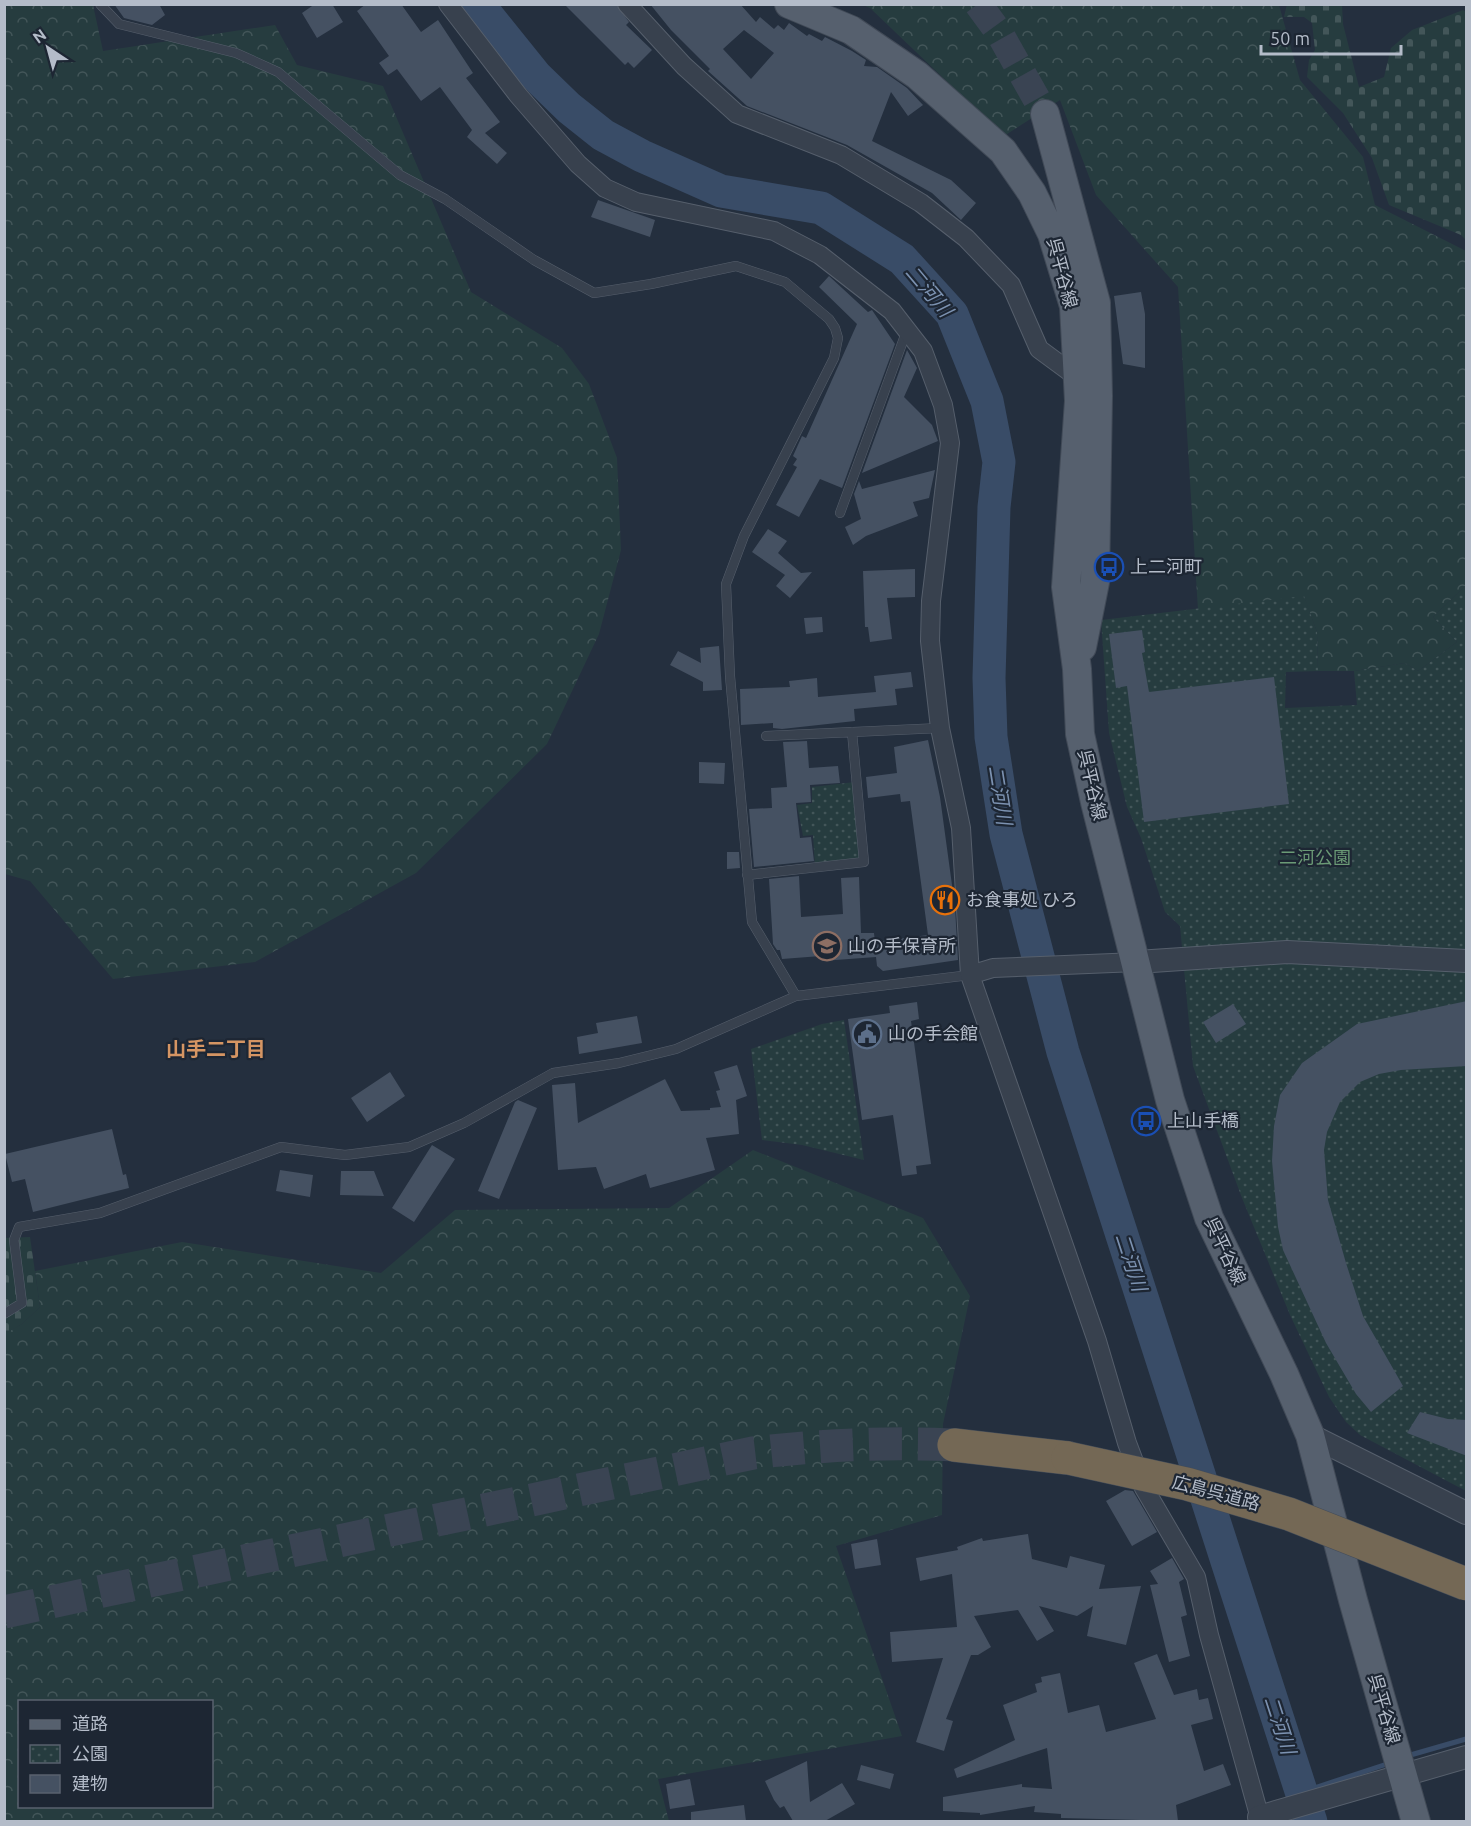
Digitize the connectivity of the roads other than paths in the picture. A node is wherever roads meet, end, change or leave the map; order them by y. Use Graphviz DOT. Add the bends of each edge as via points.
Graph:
graph roads {
  1 [pos="100,4"];
  2 [pos="448,4"];
  3 [pos="627,4"];
  4 [pos="789,4"];
  5 [pos="1045,114"];
  6 [pos="907,330"];
  7 [pos="1077,377"];
  8 [pos="840,513"];
  9 [pos="1077,669"];
  10 [pos="940,728"];
  11 [pos="852,732"];
  12 [pos="766,736"];
  13 [pos="747,875"];
  14 [pos="1467,961"];
  15 [pos="1137,962"];
  16 [pos="970,975"];
  17 [pos="795,996"];
  18 [pos="4,1314"];
  19 [pos="1310,1435"];
  20 [pos="954,1445"];
  21 [pos="1467,1513"];
  22 [pos="1467,1584"];
  23 [pos="1467,1757"];
  24 [pos="1392,1779"];
  25 [pos="1264,1817"];
  26 [pos="1416,1821"];
  1 -- 13 [label="lane" via="119,24 236,53 278,72 400,175 594,293 736,266 785,282 829,319 838,338 834,358 744,536 726,584"];
  2 -- 6 [label="street" via="518,94 578,164 605,188 636,202 774,231 820,255 892,311"];
  3 -- 7 [label="street" via="684,66 737,114 841,155 921,203 966,238 1011,285 1040,349"];
  4 -- 7 [label="main road, 呉平谷線" via="851,30 917,75 1003,151 1032,193 1052,234 1074,306"];
  5 -- 9 [label="main road, 呉平谷線" via="1096,303 1095,582"];
  6 -- 8 [label="lane"];
  6 -- 10 [label="street" via="923,351 943,405 950,443 931,601 930,641"];
  7 -- 9 [label="main road, 呉平谷線" via="1079,401 1066,587"];
  9 -- 15 [label="main road, 呉平谷線" via="1080,734"];
  10 -- 11 [label="lane"];
  10 -- 16 [label="street" via="961,828"];
  11 -- 12 [label="lane"];
  11 -- 13 [label="lane" via="864,862"];
  13 -- 17 [label="lane" via="752,922"];
  14 -- 15 [label="street" via="1287,952"];
  15 -- 16 [label="street" via="993,968"];
  15 -- 19 [label="main road, 呉平谷線" via="1170,1100 1209,1218"];
  16 -- 17 [label="lane"];
  16 -- 25 [label="street" via="1097,1341 1127,1443 1144,1488 1196,1577 1209,1635"];
  17 -- 18 [label="lane" via="676,1049 553,1073 464,1123 409,1148 345,1155 281,1147 100,1213 19,1227 14,1240 22,1303"];
  19 -- 21 [label="street"];
  19 -- 24 [label="main road, 呉平谷線" via="1353,1600"];
  20 -- 22 [label="highway, 広島呉道路, bridge" via="1068,1458 1187,1484 1288,1514"];
  23 -- 24 [label="street"];
  24 -- 25 [label="street"];
  24 -- 26 [label="main road, 呉平谷線"];
}
